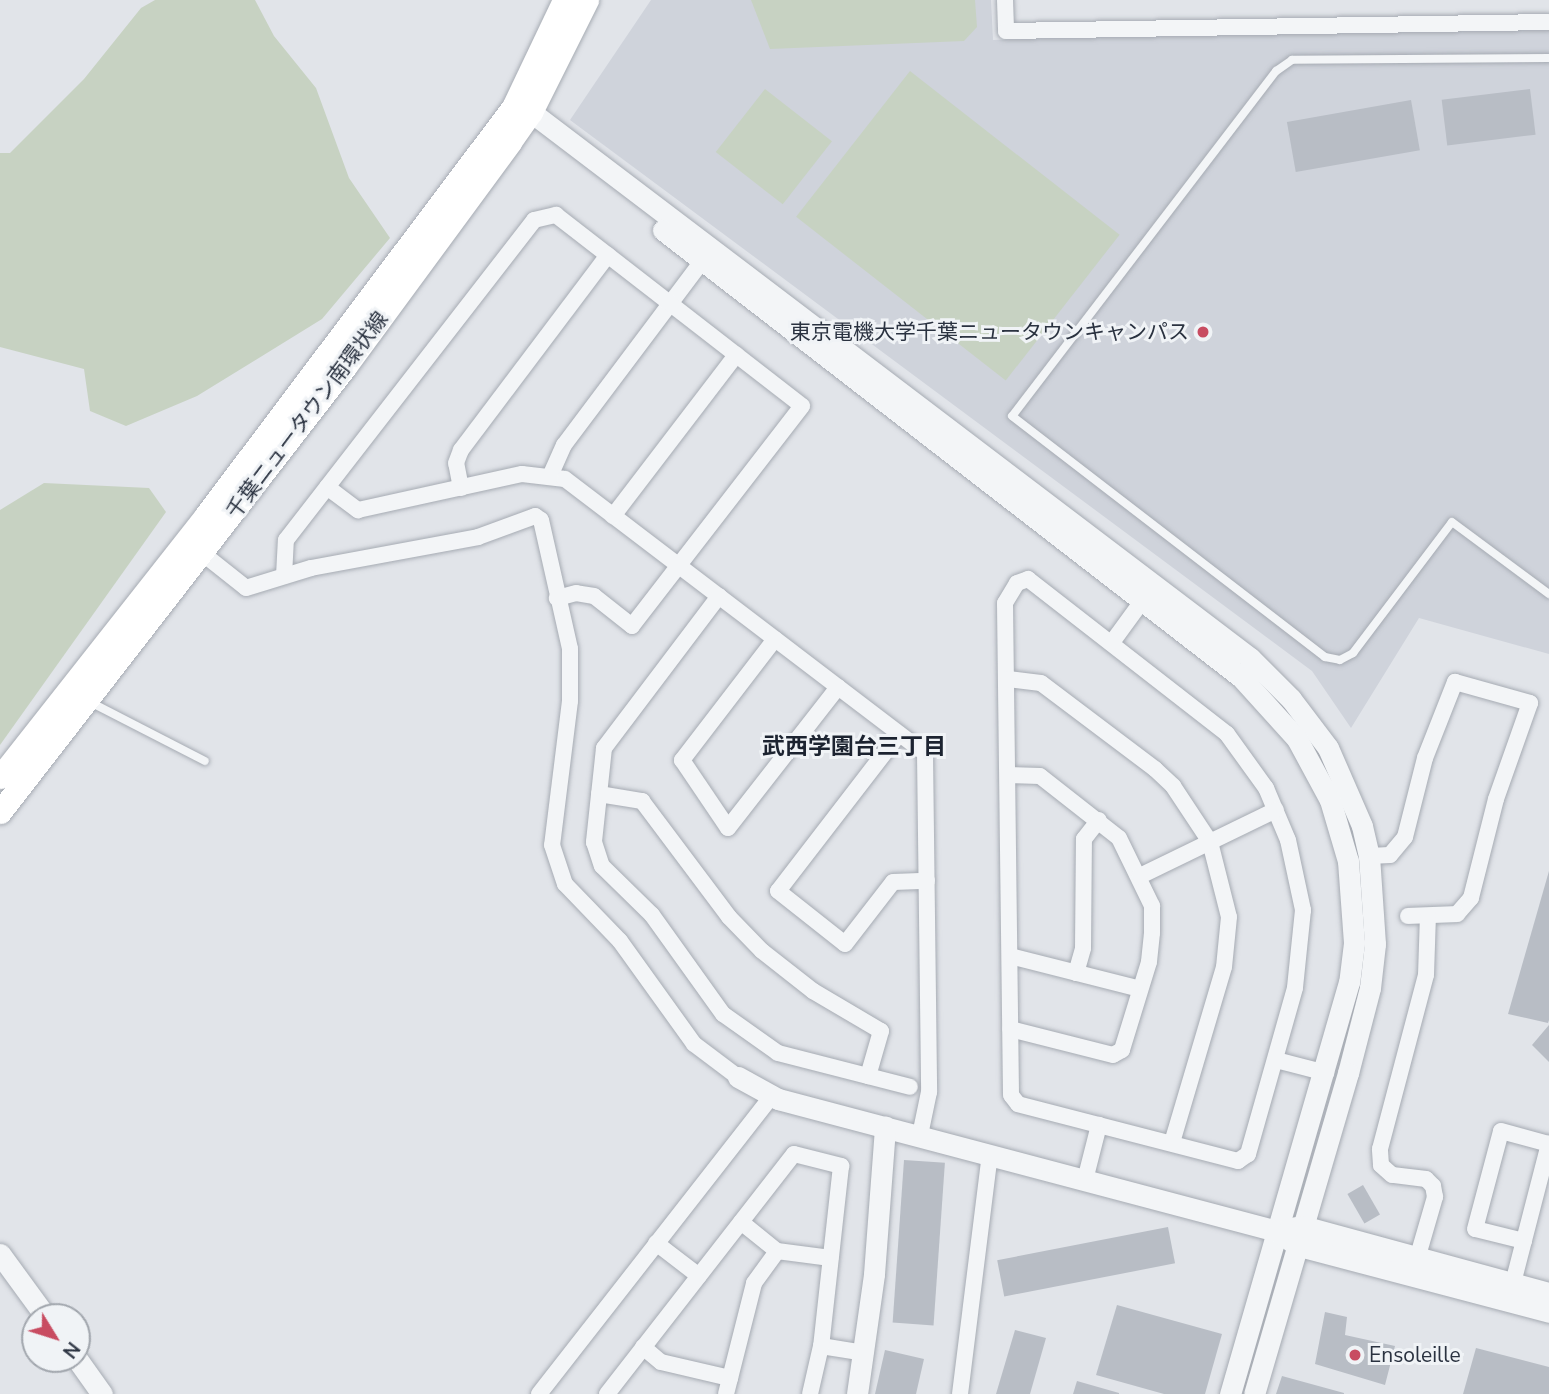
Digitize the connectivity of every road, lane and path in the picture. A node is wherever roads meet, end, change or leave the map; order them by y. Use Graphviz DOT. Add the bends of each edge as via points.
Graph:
graph roads {
  1 [pos="564,0"];
  2 [pos="587,0"];
  3 [pos="1005,0"];
  4 [pos="1549,22"];
  5 [pos="1549,58"];
  6 [pos="522,114"];
  7 [pos="707,254"];
  8 [pos="608,256"];
  9 [pos="670,304"];
  10 [pos="736,355"];
  11 [pos="551,474"];
  12 [pos="327,487"];
  13 [pos="461,488"];
  14 [pos="613,516"];
  15 [pos="202,553"];
  16 [pos="679,566"];
  17 [pos="284,576"];
  18 [pos="1549,594"];
  19 [pos="719,596"];
  20 [pos="558,598"];
  21 [pos="1143,600"];
  22 [pos="775,639"];
  23 [pos="1113,641"];
  24 [pos="1008,679"];
  25 [pos="838,687"];
  26 [pos="87,701"];
  27 [pos="899,734"];
  28 [pos="205,761"];
  29 [pos="1008,775"];
  30 [pos="0,777"];
  31 [pos="599,794"];
  32 [pos="1276,810"];
  33 [pos="0,813"];
  34 [pos="1099,820"];
  35 [pos="1210,842"];
  36 [pos="1369,856"];
  37 [pos="1140,876"];
  38 [pos="927,881"];
  39 [pos="1408,916"];
  40 [pos="1428,916"];
  41 [pos="1010,956"];
  42 [pos="1076,973"];
  43 [pos="1140,989"];
  44 [pos="1010,1029"];
  45 [pos="1276,1060"];
  46 [pos="1326,1073"];
  47 [pos="868,1076"];
  48 [pos="738,1077"];
  49 [pos="910,1087"];
  50 [pos="772,1096"];
  51 [pos="1099,1125"];
  52 [pos="885,1126"];
  53 [pos="920,1135"];
  54 [pos="1172,1143"];
  55 [pos="1549,1144"];
  56 [pos="990,1154"];
  57 [pos="1085,1180"];
  58 [pos="741,1222"];
  59 [pos="1277,1231"];
  60 [pos="1299,1236"];
  61 [pos="1524,1241"];
  62 [pos="656,1243"];
  63 [pos="777,1251"];
  64 [pos="0,1255"];
  65 [pos="831,1258"];
  66 [pos="1417,1259"];
  67 [pos="699,1276"];
  68 [pos="1513,1283"];
  69 [pos="1549,1293"];
  70 [pos="36,1303"];
  71 [pos="1549,1312"];
  72 [pos="821,1346"];
  73 [pos="643,1347"];
  74 [pos="865,1353"];
  75 [pos="87,1373"];
  76 [pos="728,1386"];
  77 [pos="102,1394"];
  78 [pos="539,1394"];
  79 [pos="607,1394"];
  80 [pos="810,1394"];
  81 [pos="857,1394"];
  82 [pos="960,1394"];
  83 [pos="1230,1394"];
  84 [pos="1254,1394"];
  1 -- 6 [label="main road, 千葉ニュータウン南環状線"];
  2 -- 6 [label="main road, 千葉ニュータウン南環状線"];
  3 -- 4 [label="street" via="1006,31"];
  5 -- 18 [label="lane" via="1292,60 1276,71 1012,416 1325,657 1340,660 1353,653 1452,522"];
  6 -- 7 [label="street"];
  6 -- 15 [label="main road, 千葉ニュータウン南環状線"];
  6 -- 30 [label="main road, 千葉ニュータウン南環状線"];
  7 -- 9 [label="street"];
  7 -- 21 [label="street"];
  7 -- 36 [label="street" via="1250,658 1291,699 1328,748 1349,788"];
  8 -- 9 [label="street"];
  8 -- 12 [label="street" via="556,215 534,220"];
  8 -- 13 [label="street" via="461,450 456,463"];
  9 -- 10 [label="street"];
  9 -- 11 [label="street" via="564,444"];
  10 -- 14 [label="street"];
  10 -- 16 [label="street" via="802,406"];
  11 -- 13 [label="street" via="522,474"];
  11 -- 14 [label="street" via="565,479"];
  12 -- 13 [label="street" via="358,510"];
  12 -- 17 [label="street" via="286,540"];
  14 -- 16 [label="street"];
  15 -- 17 [label="street" via="246,588"];
  15 -- 26 [label="main road, 千葉ニュータウン南環状線"];
  16 -- 19 [label="street"];
  16 -- 20 [label="street" via="632,626 594,596 576,593"];
  17 -- 20 [label="street" via="478,537 535,516 545,525"];
  19 -- 22 [label="street"];
  19 -- 31 [label="street" via="604,748"];
  20 -- 48 [label="street" via="570,649 570,701 552,845 565,884 620,941 694,1044"];
  21 -- 23 [label="street"];
  21 -- 46 [label="street" via="1260,695 1297,739 1330,800 1348,861 1353,943 1349,982"];
  22 -- 25 [label="street"];
  22 -- 25 [label="street" via="682,760 728,828"];
  23 -- 24 [label="street" via="1028,579 1017,583 1005,603"];
  23 -- 32 [label="street" via="1227,734"];
  24 -- 29 [label="street"];
  24 -- 35 [label="street" via="1041,684 1155,769 1173,786"];
  25 -- 27 [label="street"];
  26 -- 28 [label="lane"];
  26 -- 33 [label="main road, 千葉ニュータウン南環状線"];
  27 -- 38 [label="street" via="925,753"];
  27 -- 38 [label="street" via="778,891 845,944 893,882"];
  29 -- 34 [label="street" via="1040,776"];
  29 -- 41 [label="street"];
  31 -- 47 [label="street" via="594,842 602,866 652,915 723,1014 778,1053"];
  31 -- 47 [label="street" via="642,801 729,917 762,951 813,991 881,1031"];
  32 -- 35 [label="street"];
  32 -- 45 [label="street" via="1298,875 1303,911 1295,988"];
  34 -- 37 [label="street" via="1119,838"];
  34 -- 42 [label="street" via="1084,839 1083,948"];
  35 -- 37 [label="street"];
  35 -- 54 [label="street" via="1228,917 1224,967"];
  36 -- 40 [label="street" via="1390,855 1405,837 1425,758 1455,682 1530,703 1496,799 1471,898 1457,914"];
  36 -- 60 [label="street" via="1375,944 1370,988"];
  37 -- 43 [label="street" via="1152,906 1152,933"];
  38 -- 53 [label="street" via="929,1092"];
  39 -- 40 [label="street"];
  40 -- 66 [label="street" via="1426,975 1380,1149 1381,1165 1391,1175 1426,1179 1433,1186 1435,1196"];
  41 -- 42 [label="street"];
  41 -- 44 [label="street"];
  42 -- 43 [label="street"];
  43 -- 44 [label="street" via="1122,1050 1113,1055"];
  44 -- 51 [label="street" via="1011,1095 1018,1104"];
  45 -- 46 [label="street"];
  45 -- 54 [label="street" via="1248,1154 1237,1161"];
  46 -- 59 [label="street"];
  47 -- 49 [label="street"];
  48 -- 50 [label="street"];
  50 -- 52 [label="street"];
  50 -- 62 [label="street"];
  51 -- 54 [label="street"];
  51 -- 57 [label="street"];
  52 -- 53 [label="street"];
  52 -- 74 [label="street"];
  53 -- 56 [label="street"];
  55 -- 61 [label="street"];
  55 -- 61 [label="street" via="1501,1131 1475,1228"];
  56 -- 57 [label="street"];
  56 -- 82 [label="street"];
  57 -- 59 [label="street"];
  58 -- 63 [label="street"];
  58 -- 65 [label="street" via="794,1154 841,1166"];
  58 -- 67 [label="street"];
  59 -- 60 [label="street"];
  59 -- 83 [label="street"];
  60 -- 66 [label="street"];
  60 -- 71 [label="street"];
  60 -- 84 [label="street"];
  61 -- 68 [label="street"];
  62 -- 67 [label="street"];
  62 -- 78 [label="street"];
  63 -- 65 [label="street"];
  63 -- 76 [label="street" via="754,1283"];
  64 -- 70 [label="street"];
  65 -- 72 [label="street"];
  66 -- 68 [label="street"];
  67 -- 73 [label="street"];
  68 -- 69 [label="street"];
  72 -- 74 [label="street"];
  72 -- 80 [label="street"];
  73 -- 76 [label="street" via="661,1362"];
  73 -- 79 [label="street"];
  74 -- 81 [label="street"];
  75 -- 77 [label="street"];
}
